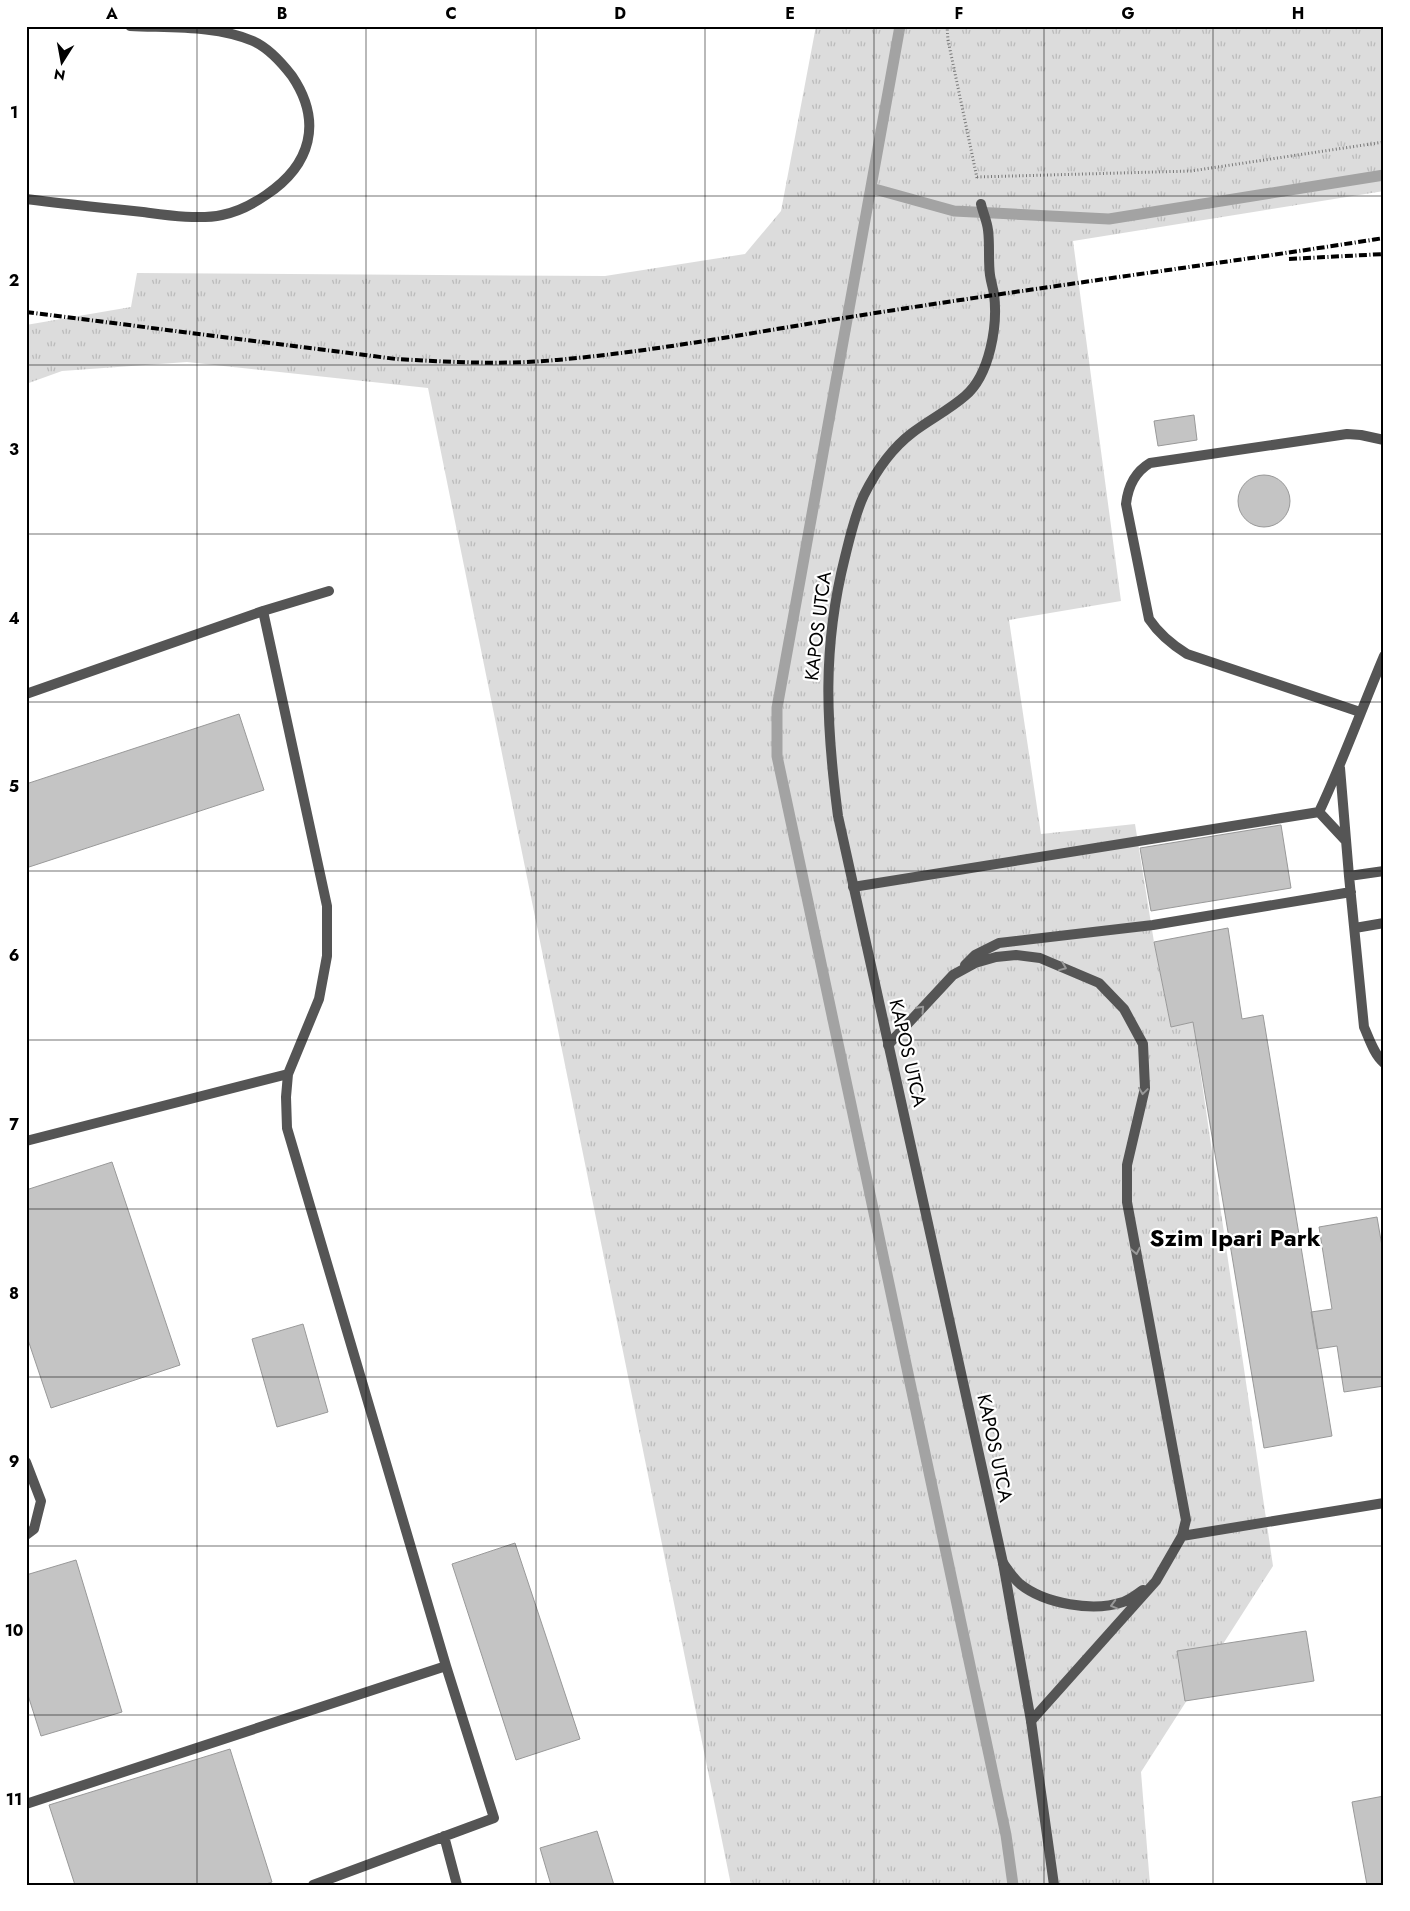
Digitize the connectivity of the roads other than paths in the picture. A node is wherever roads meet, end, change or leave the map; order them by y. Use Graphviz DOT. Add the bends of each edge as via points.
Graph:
graph roads {
  1 [pos="130,26"];
  2 [pos="26,199"];
  3 [pos="981,204"];
  4 [pos="1384,440"];
  5 [pos="328,591"];
  6 [pos="262,611"];
  7 [pos="1384,656"];
  8 [pos="26,694"];
  9 [pos="1360,712"];
  10 [pos="1340,767"];
  11 [pos="1319,812"];
  12 [pos="1346,840"];
  13 [pos="1384,871"];
  14 [pos="1349,876"];
  15 [pos="853,887"];
  16 [pos="1351,892"];
  17 [pos="1384,923"];
  18 [pos="1355,928"];
  19 [pos="953,975"];
  20 [pos="888,1045"];
  21 [pos="1384,1063"];
  22 [pos="288,1074"];
  23 [pos="26,1141"];
  24 [pos="26,1462"];
  25 [pos="1384,1503"];
  26 [pos="26,1535"];
  27 [pos="1182,1536"];
  28 [pos="1003,1563"];
  29 [pos="1156,1581"];
  30 [pos="446,1666"];
  31 [pos="1032,1721"];
  32 [pos="26,1804"];
  33 [pos="444,1836"];
  34 [pos="313,1885"];
  35 [pos="457,1885"];
  36 [pos="1054,1885"];
  1 -- 2 [label="street" via="221,31 255,41 281,61 302,91 309,117 308,143 300,164 267,195 221,216 182,216"];
  3 -- 15 [label="street, KAPOS UTCA" via="988,229 994,295 993,341 988,360 967,395 912,433 880,467 864,497 839,581 829,645 827,703 838,816"];
  4 -- 9 [label="street" via="1347,434 1150,463 1141,468 1133,480 1126,504 1149,619 1171,644 1187,654"];
  5 -- 6 [label="street"];
  6 -- 8 [label="street"];
  6 -- 22 [label="street" via="327,906 327,956 320,999"];
  7 -- 9 [label="street"];
  9 -- 10 [label="street"];
  10 -- 11 [label="street"];
  10 -- 12 [label="street"];
  11 -- 12 [label="street"];
  11 -- 15 [label="street"];
  12 -- 14 [label="street"];
  13 -- 14 [label="street"];
  14 -- 16 [label="street"];
  15 -- 20 [label="street, KAPOS UTCA"];
  16 -- 18 [label="street"];
  16 -- 19 [label="street" via="1153,925 999,943 975,955"];
  17 -- 18 [label="street"];
  18 -- 21 [label="street" via="1364,1027"];
  20 -- 19 [label="street, one-way"];
  19 -- 27 [label="street, one-way" via="975,963 1016,955 1040,958 1062,966 1099,983 1124,1009 1142,1044 1145,1088 1127,1166 1127,1202 1186,1520"];
  20 -- 28 [label="street, KAPOS UTCA"];
  22 -- 23 [label="street"];
  22 -- 30 [label="street" via="287,1128"];
  24 -- 26 [label="street" via="41,1501 34,1529"];
  25 -- 27 [label="street"];
  27 -- 29 [label="street"];
  29 -- 28 [label="street, one-way" via="1126,1601 1107,1607 1086,1607 1037,1595 1019,1583"];
  28 -- 31 [label="street, KAPOS UTCA"];
  29 -- 31 [label="street"];
  30 -- 32 [label="street"];
  30 -- 33 [label="street" via="494,1818"];
  31 -- 36 [label="street, KAPOS UTCA"];
  33 -- 34 [label="street"];
  33 -- 35 [label="street"];
}
